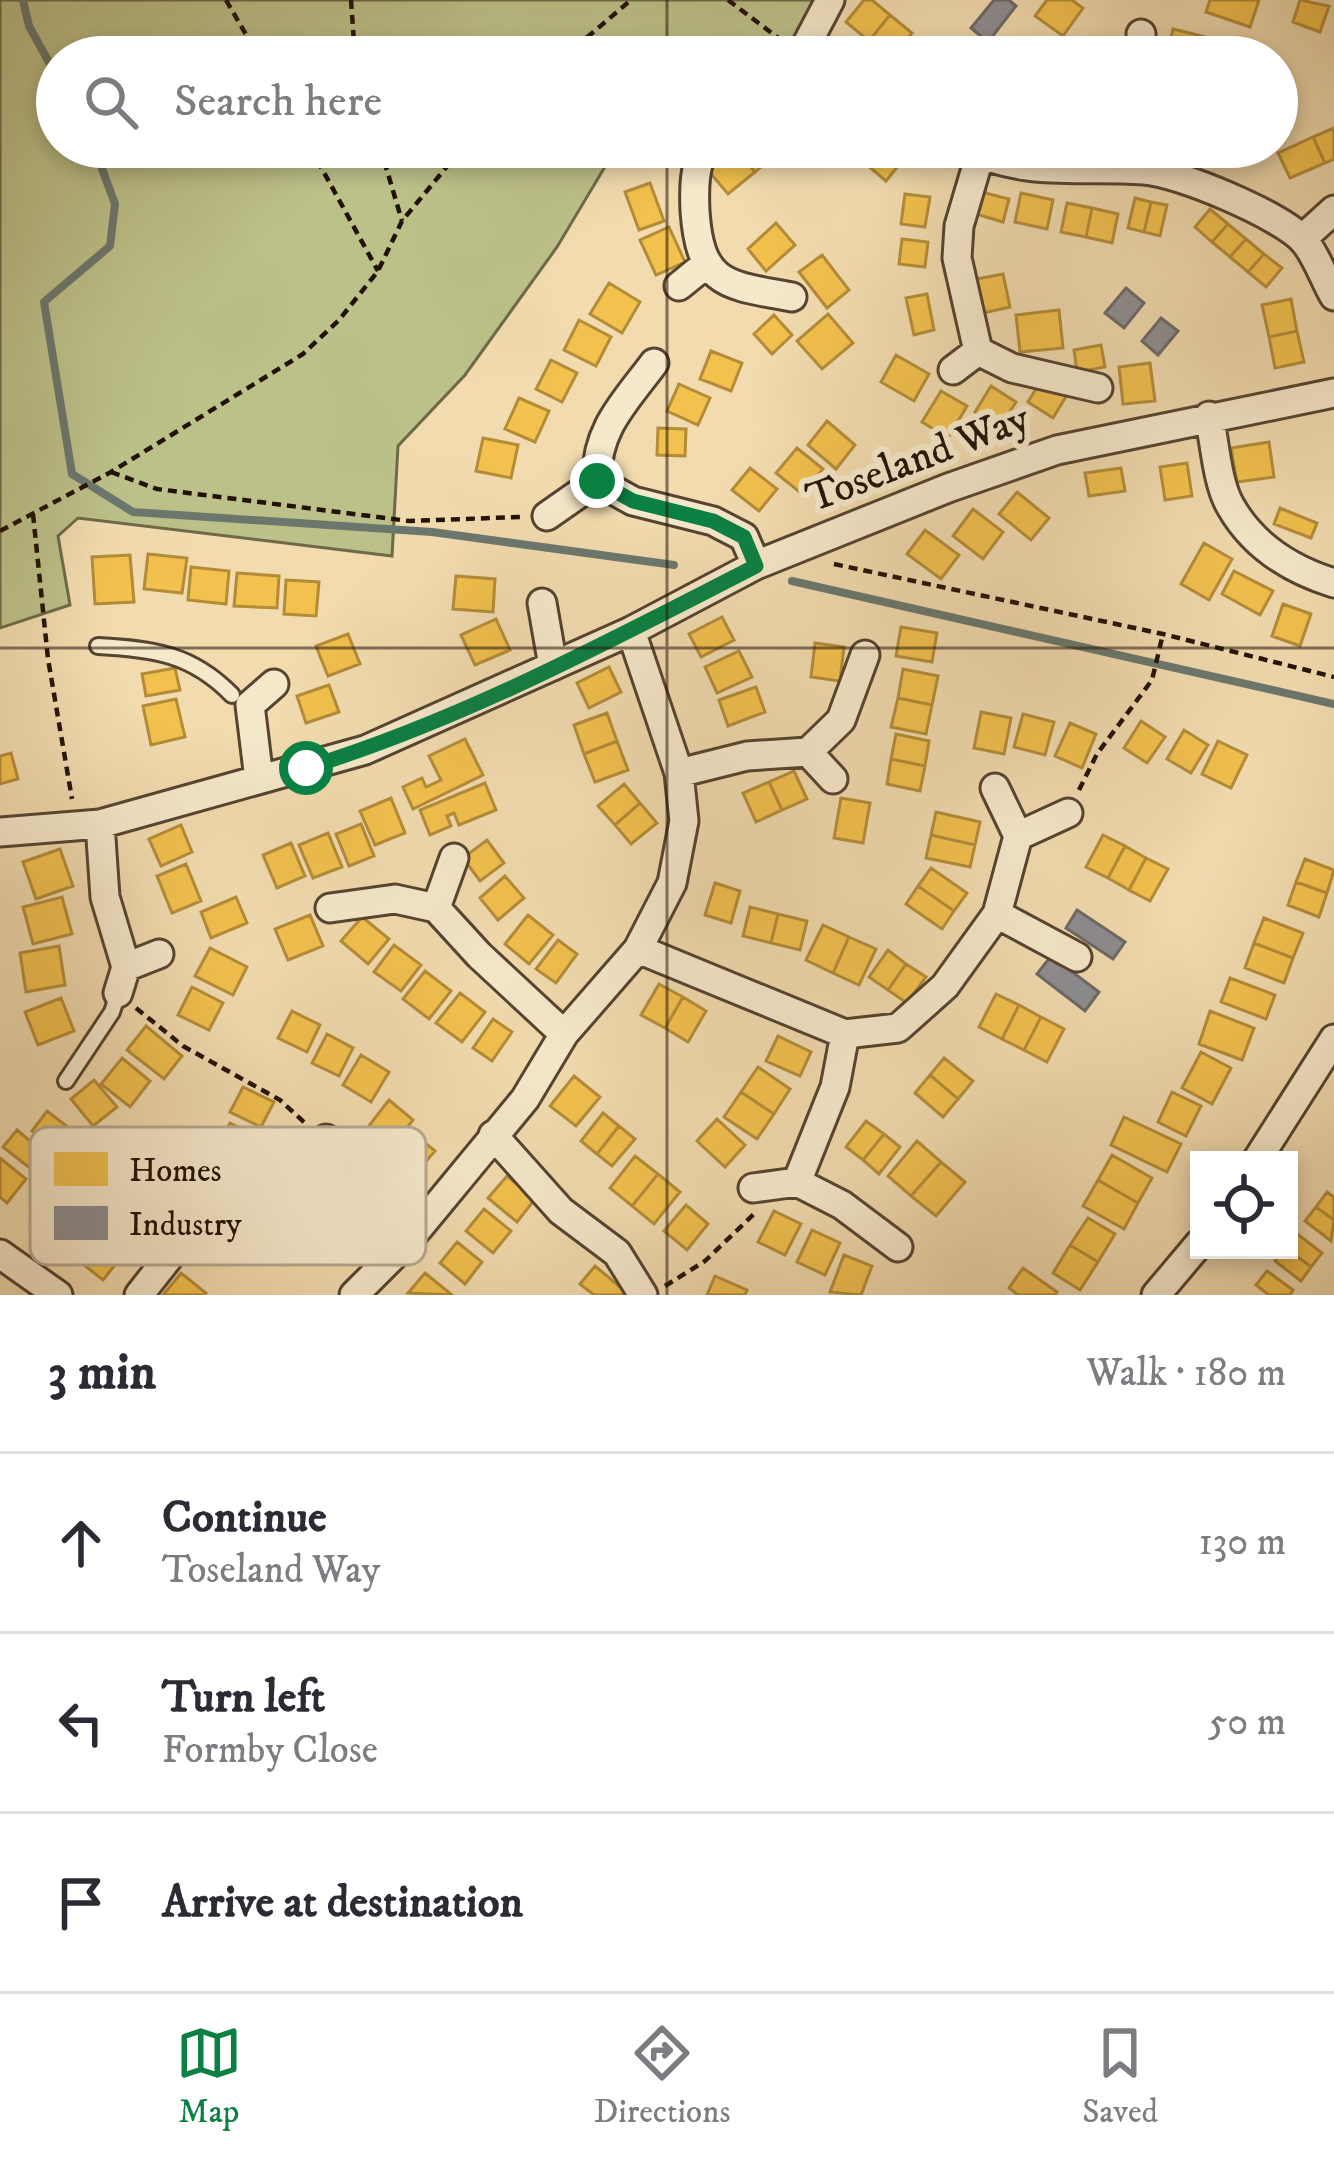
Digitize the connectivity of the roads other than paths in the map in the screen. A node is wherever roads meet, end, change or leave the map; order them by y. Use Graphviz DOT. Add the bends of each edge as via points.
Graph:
graph roads {
  1 [pos="830,0"];
  2 [pos="811,36"];
  3 [pos="699,168"];
  4 [pos="969,168"];
  5 [pos="1028,168"];
  6 [pos="1096,168"];
  7 [pos="1167,168"];
  8 [pos="1334,210"];
  9 [pos="1302,239"];
  10 [pos="704,265"];
  11 [pos="679,286"];
  12 [pos="1334,296"];
  13 [pos="792,297"];
  14 [pos="978,351"];
  15 [pos="654,363"];
  16 [pos="953,370"];
  17 [pos="1098,388"];
  18 [pos="1334,393"];
  19 [pos="1209,416"];
  20 [pos="597,481"];
  21 [pos="547,516"];
  22 [pos="756,566"];
  23 [pos="1334,583"];
  24 [pos="542,603"];
  25 [pos="631,631"];
  26 [pos="98,646"];
  27 [pos="865,655"];
  28 [pos="554,666"];
  29 [pos="274,684"];
  30 [pos="241,700"];
  31 [pos="808,752"];
  32 [pos="679,773"];
  33 [pos="259,779"];
  34 [pos="833,779"];
  35 [pos="995,788"];
  36 [pos="1068,813"];
  37 [pos="88,825"];
  38 [pos="0,832"];
  39 [pos="1018,836"];
  40 [pos="454,858"];
  41 [pos="330,908"];
  42 [pos="436,908"];
  43 [pos="998,914"];
  44 [pos="638,949"];
  45 [pos="160,954"];
  46 [pos="1077,957"];
  47 [pos="122,980"];
  48 [pos="564,1034"];
  49 [pos="845,1034"];
  50 [pos="1334,1039"];
  51 [pos="66,1081"];
  52 [pos="493,1135"];
  53 [pos="1263,1151"];
  54 [pos="426,1218"];
  55 [pos="898,1247"];
  56 [pos="0,1254"];
  57 [pos="1190,1255"];
  58 [pos="163,1265"];
  59 [pos="383,1265"];
  60 [pos="58,1295"];
  61 [pos="139,1295"];
  62 [pos="354,1295"];
  63 [pos="647,1295"];
  64 [pos="1156,1295"];
  1 -- 2 [label="street"];
  3 -- 10 [label="street" via="694,188"];
  4 -- 14 [label="street" via="957,258"];
  5 -- 6 [label="street"];
  7 -- 9 [label="street"];
  8 -- 9 [label="street"];
  9 -- 12 [label="street"];
  10 -- 11 [label="street"];
  10 -- 13 [label="street" via="735,287"];
  14 -- 16 [label="street"];
  14 -- 17 [label="street" via="1012,368"];
  15 -- 20 [label="street" via="605,428"];
  18 -- 19 [label="street, Toseland Way"];
  19 -- 22 [label="street, Toseland Way" via="1057,450"];
  19 -- 23 [label="street" via="1228,505 1294,571"];
  20 -- 21 [label="street"];
  20 -- 22 [label="street" via="744,537"];
  22 -- 25 [label="street, Toseland Way"];
  24 -- 28 [label="street"];
  25 -- 28 [label="street, Toseland Way"];
  25 -- 32 [label="street"];
  26 -- 30 [label="lane" via="180,658"];
  27 -- 31 [label="street" via="841,720"];
  28 -- 33 [label="street, Toseland Way" via="365,750"];
  29 -- 30 [label="street"];
  30 -- 33 [label="street"];
  31 -- 32 [label="street" via="747,755"];
  31 -- 34 [label="street"];
  32 -- 44 [label="street" via="684,821 672,884"];
  33 -- 37 [label="street, Toseland Way"];
  35 -- 39 [label="street"];
  36 -- 39 [label="street"];
  37 -- 38 [label="street, Toseland Way"];
  37 -- 47 [label="street"];
  39 -- 43 [label="street"];
  40 -- 42 [label="street"];
  41 -- 42 [label="street" via="395,898"];
  42 -- 48 [label="street"];
  43 -- 46 [label="street"];
  43 -- 49 [label="street" via="945,986 898,1028"];
  44 -- 48 [label="street"];
  44 -- 49 [label="street"];
  45 -- 47 [label="street"];
  47 -- 51 [label="lane" via="112,1012"];
  48 -- 52 [label="street"];
  49 -- 55 [label="street" via="835,1087 773,1186 842,1205"];
  50 -- 53 [label="street"];
  52 -- 54 [label="street"];
  52 -- 63 [label="street" via="561,1211 616,1253"];
  56 -- 60 [label="street"];
  57 -- 64 [label="street"];
  58 -- 61 [label="street"];
  59 -- 62 [label="street"];
}
